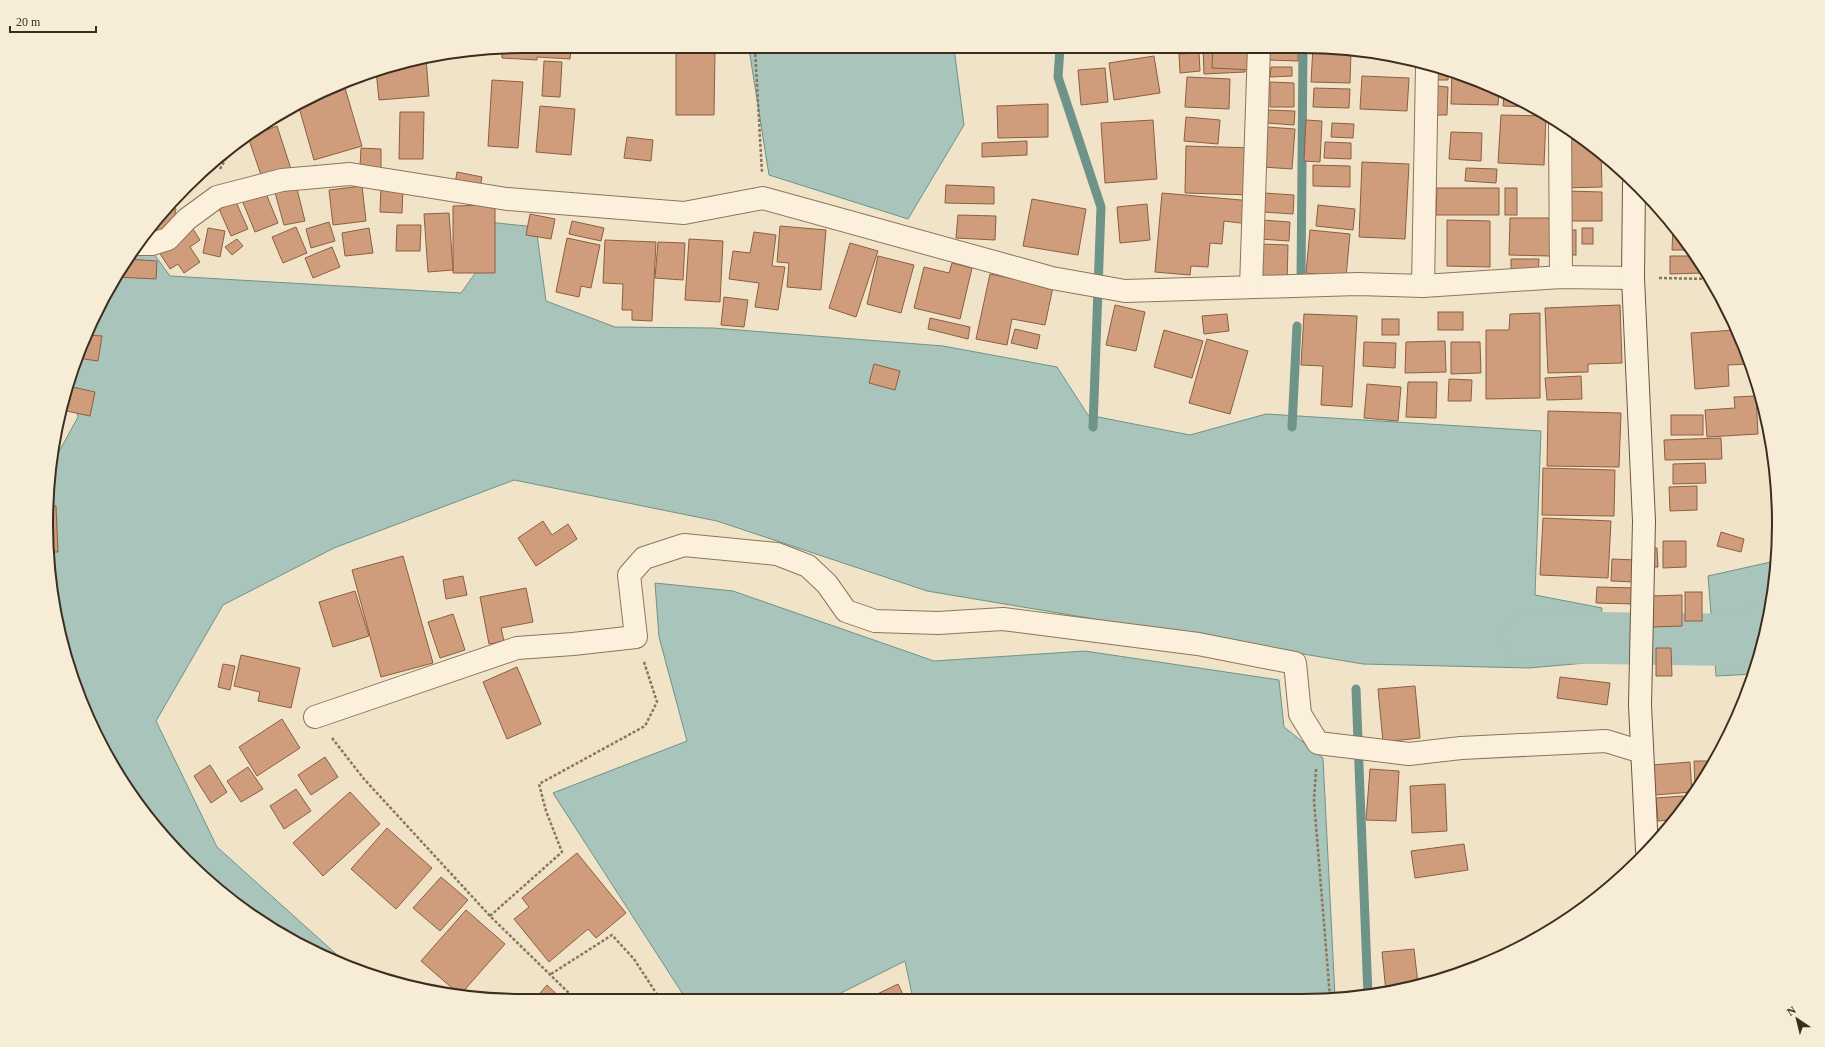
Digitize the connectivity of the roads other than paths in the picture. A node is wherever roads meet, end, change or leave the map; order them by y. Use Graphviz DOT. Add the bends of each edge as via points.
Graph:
graph roads {
  1 [pos="1260,53"];
  2 [pos="1427,70"];
  3 [pos="1560,130"];
  4 [pos="1634,191"];
  5 [pos="145,244"];
  6 [pos="1561,277"];
  7 [pos="1633,278"];
  8 [pos="1423,286"];
  9 [pos="1251,287"];
  10 [pos="315,718"];
  11 [pos="1642,752"];
  12 [pos="1647,843"];
  1 -- 9 [label="street"];
  2 -- 8 [label="street"];
  3 -- 6 [label="street"];
  4 -- 7 [label="street"];
  5 -- 9 [label="street" via="168,239 187,219 217,196 282,180 350,174 507,199 684,213 763,198 1052,278 1124,291"];
  6 -- 7 [label="street"];
  6 -- 8 [label="street"];
  7 -- 11 [label="street" via="1644,521 1640,705"];
  8 -- 9 [label="street" via="1358,284"];
  10 -- 11 [label="street" via="517,648 636,636 629,575 644,558 684,545 777,554 808,566 827,584 846,611 875,621 938,623 1003,619 1198,644 1295,663 1300,714 1318,743 1409,754 1461,748 1606,741"];
  11 -- 12 [label="street"];
}
